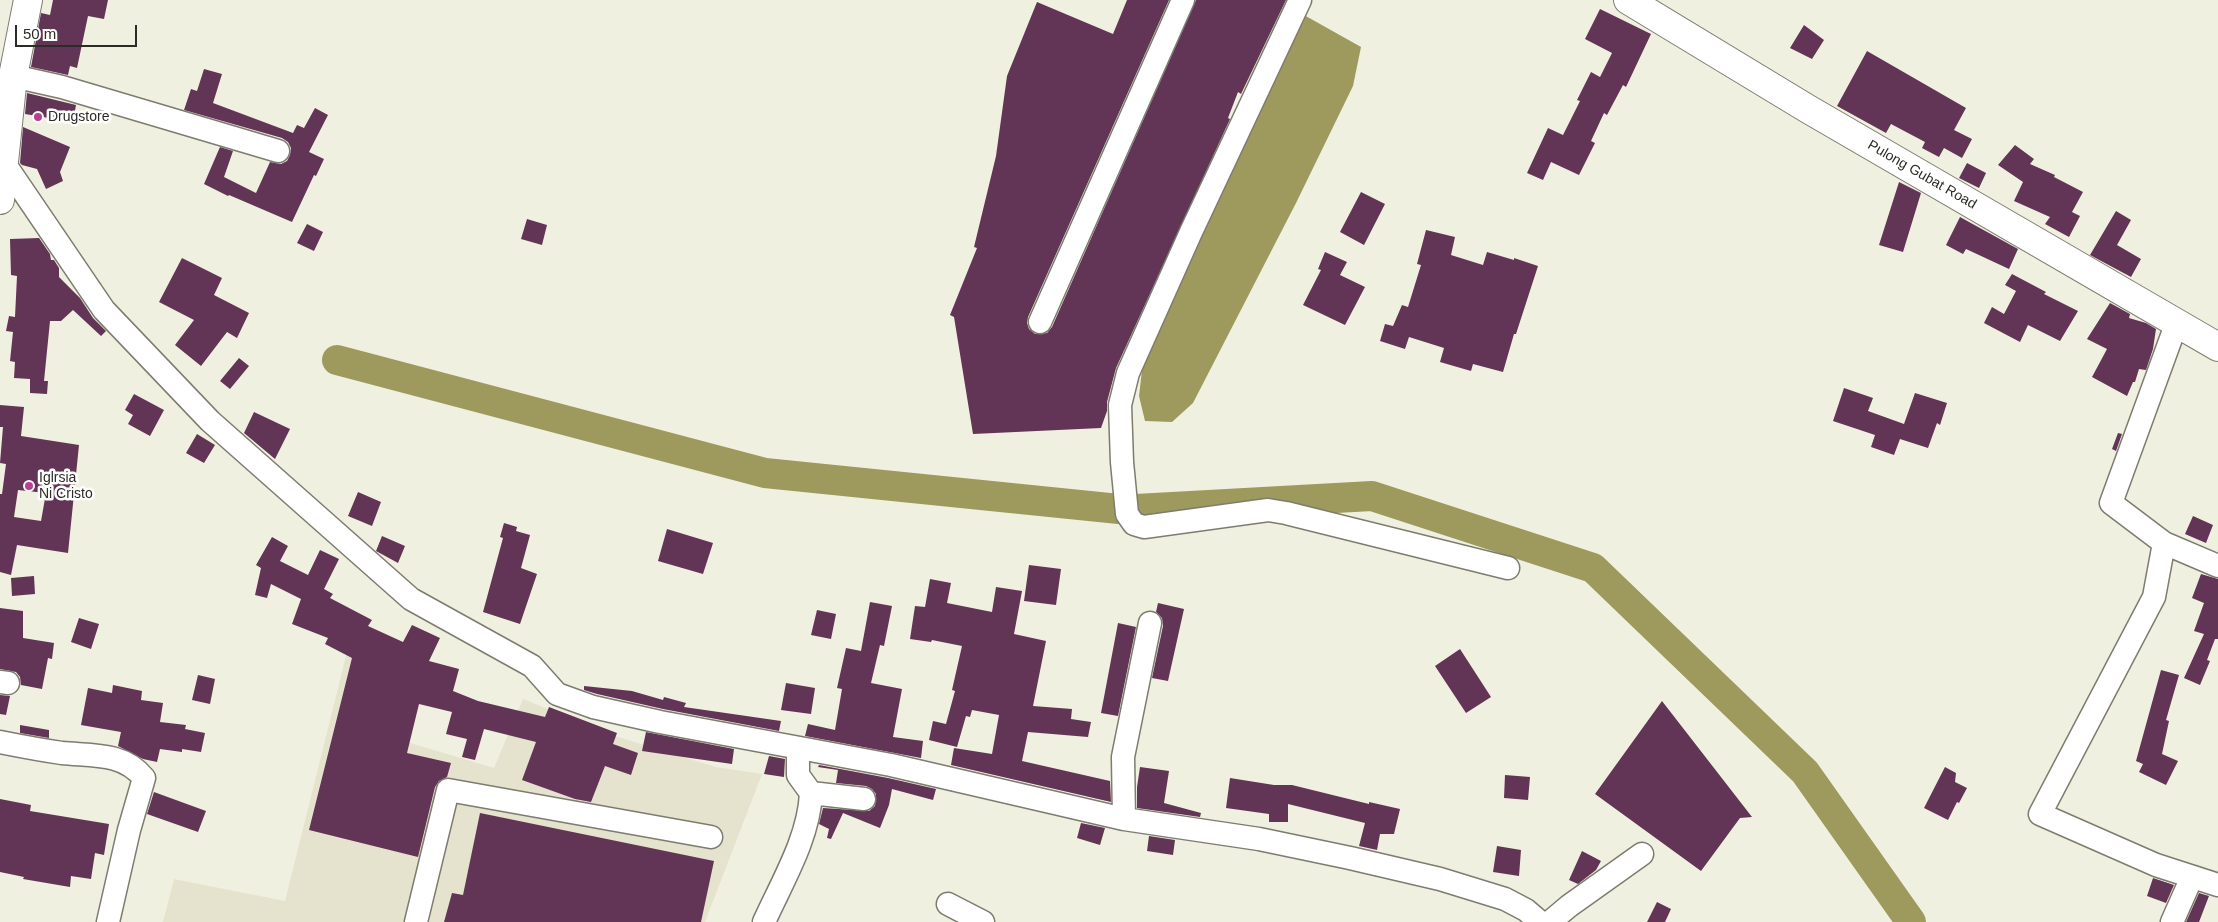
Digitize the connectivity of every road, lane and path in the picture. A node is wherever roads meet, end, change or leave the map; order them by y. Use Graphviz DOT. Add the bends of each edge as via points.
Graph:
graph roads {
  1 [pos="28,0"];
  2 [pos="1183,0"];
  3 [pos="1300,0"];
  4 [pos="1628,0"];
  5 [pos="13,76"];
  6 [pos="278,151"];
  7 [pos="2,159"];
  8 [pos="0,200"];
  9 [pos="1040,322"];
  10 [pos="2177,322"];
  11 [pos="2218,346"];
  12 [pos="2164,543"];
  13 [pos="2218,566"];
  14 [pos="1508,568"];
  15 [pos="1150,623"];
  16 [pos="0,742"];
  17 [pos="798,748"];
  18 [pos="811,793"];
  19 [pos="864,799"];
  20 [pos="1124,819"];
  21 [pos="711,837"];
  22 [pos="1642,854"];
  23 [pos="2192,877"];
  24 [pos="2218,885"];
  25 [pos="948,904"];
  26 [pos="1513,914"];
  27 [pos="108,922"];
  28 [pos="416,922"];
  29 [pos="764,922"];
  30 [pos="983,922"];
  31 [pos="1540,922"];
  32 [pos="1550,922"];
  33 [pos="2172,922"];
  1 -- 5 [label="main road"];
  2 -- 9 [label="street"];
  3 -- 14 [label="street" via="1128,373 1120,405 1127,514 1134,524 1144,528 1268,510"];
  4 -- 10 [label="main road, Pulong Gubat Road" via="1808,109"];
  5 -- 6 [label="street" via="62,87"];
  5 -- 7 [label="main road"];
  7 -- 8 [label="main road"];
  7 -- 17 [label="street" via="104,310 210,421 411,599 532,666 557,694 593,707"];
  10 -- 11 [label="main road, Pulong Gubat Road"];
  10 -- 12 [label="street" via="2110,503"];
  12 -- 13 [label="street"];
  12 -- 23 [label="street" via="2154,597 2040,814 2156,865"];
  15 -- 20 [label="street" via="1123,757"];
  16 -- 27 [label="street" via="61,753 111,757 135,767 144,778"];
  17 -- 18 [label="street" via="798,775"];
  17 -- 20 [label="street"];
  18 -- 19 [label="street"];
  18 -- 29 [label="street" via="811,805 798,847"];
  20 -- 26 [label="street" via="1259,839 1440,879 1505,899"];
  21 -- 28 [label="street" via="448,790"];
  22 -- 32 [label="street"];
  23 -- 24 [label="street"];
  23 -- 33 [label="street"];
  25 -- 30 [label="street"];
  26 -- 31 [label="street"];
}
